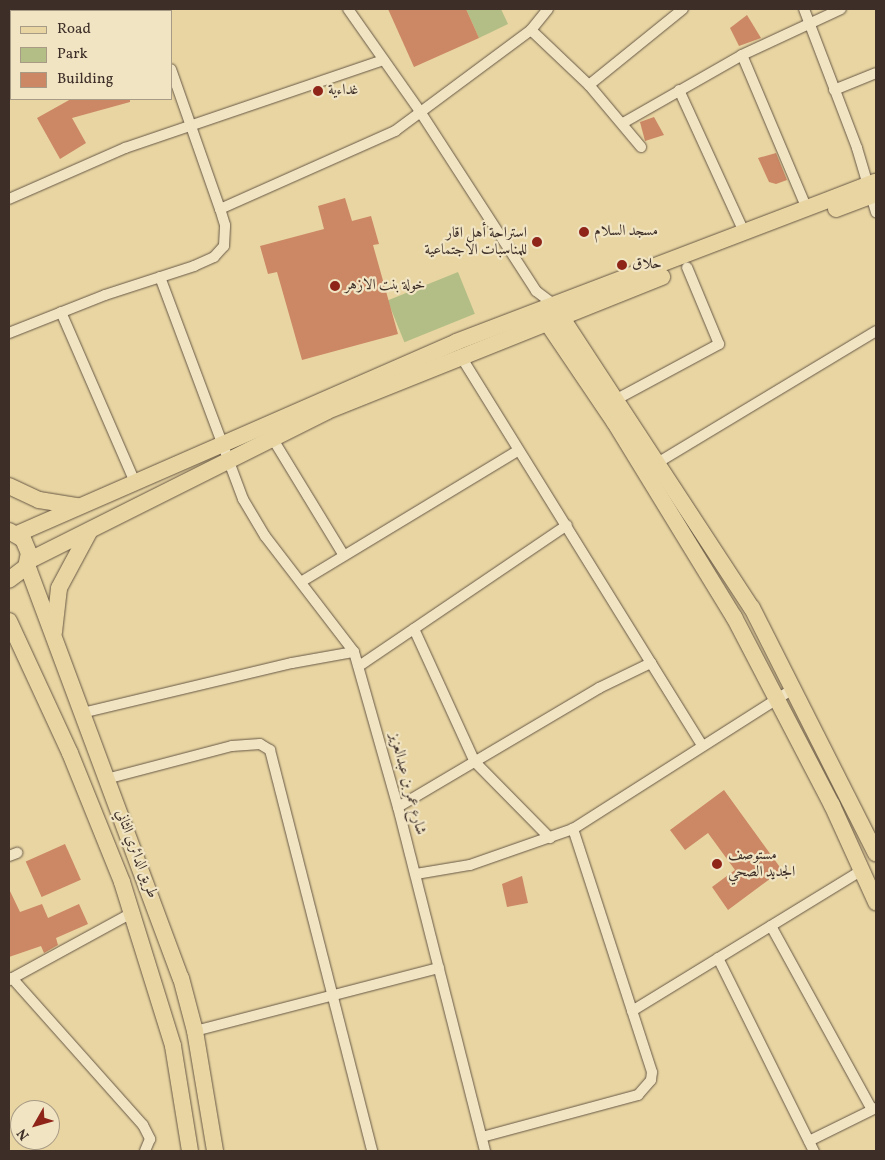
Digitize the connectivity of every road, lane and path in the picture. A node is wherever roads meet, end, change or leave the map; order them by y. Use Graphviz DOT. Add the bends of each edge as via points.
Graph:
graph roads {
  1 [pos="348,9"];
  2 [pos="548,9"];
  3 [pos="683,9"];
  4 [pos="804,9"];
  5 [pos="841,9"];
  6 [pos="808,24"];
  7 [pos="531,30"];
  8 [pos="742,55"];
  9 [pos="382,60"];
  10 [pos="172,72"];
  11 [pos="876,73"];
  12 [pos="589,85"];
  13 [pos="679,90"];
  14 [pos="834,90"];
  15 [pos="421,113"];
  16 [pos="190,124"];
  17 [pos="623,124"];
  18 [pos="641,147"];
  19 [pos="873,189"];
  20 [pos="9,199"];
  21 [pos="220,209"];
  22 [pos="807,209"];
  23 [pos="876,212"];
  24 [pos="745,234"];
  25 [pos="687,268"];
  26 [pos="160,277"];
  27 [pos="61,312"];
  28 [pos="550,313"];
  29 [pos="876,331"];
  30 [pos="9,333"];
  31 [pos="460,354"];
  32 [pos="617,399"];
  33 [pos="271,436"];
  34 [pos="517,451"];
  35 [pos="223,452"];
  36 [pos="659,462"];
  37 [pos="135,482"];
  38 [pos="9,486"];
  39 [pos="83,505"];
  40 [pos="567,525"];
  41 [pos="93,527"];
  42 [pos="12,530"];
  43 [pos="343,554"];
  44 [pos="28,563"];
  45 [pos="9,580"];
  46 [pos="301,582"];
  47 [pos="9,622"];
  48 [pos="414,629"];
  49 [pos="54,636"];
  50 [pos="354,652"];
  51 [pos="651,663"];
  52 [pos="359,666"];
  53 [pos="794,688"];
  54 [pos="778,698"];
  55 [pos="82,713"];
  56 [pos="702,746"];
  57 [pos="475,762"];
  58 [pos="106,779"];
  59 [pos="398,807"];
  60 [pos="573,829"];
  61 [pos="550,838"];
  62 [pos="876,854"];
  63 [pos="862,870"];
  64 [pos="416,874"];
  65 [pos="876,902"];
  66 [pos="132,913"];
  67 [pos="771,926"];
  68 [pos="170,946"];
  69 [pos="146,953"];
  70 [pos="718,958"];
  71 [pos="439,968"];
  72 [pos="10,979"];
  73 [pos="335,996"];
  74 [pos="632,1011"];
  75 [pos="195,1031"];
  76 [pos="874,1108"];
  77 [pos="482,1137"];
  78 [pos="809,1140"];
  79 [pos="145,1151"];
  80 [pos="190,1151"];
  81 [pos="215,1151"];
  82 [pos="372,1151"];
  83 [pos="485,1151"];
  84 [pos="814,1151"];
  1 -- 9 [label="street"];
  2 -- 7 [label="street"];
  3 -- 12 [label="street"];
  4 -- 6 [label="street"];
  5 -- 6 [label="street"];
  6 -- 8 [label="street"];
  6 -- 14 [label="street"];
  7 -- 12 [label="street"];
  7 -- 15 [label="street"];
  8 -- 13 [label="street"];
  8 -- 22 [label="street"];
  9 -- 15 [label="street"];
  9 -- 16 [label="street"];
  10 -- 16 [label="street"];
  11 -- 14 [label="street"];
  12 -- 17 [label="street"];
  13 -- 17 [label="street"];
  13 -- 24 [label="street"];
  14 -- 19 [label="street"];
  15 -- 21 [label="street" via="395,131"];
  15 -- 28 [label="street"];
  16 -- 20 [label="street" via="80,166"];
  16 -- 21 [label="street"];
  17 -- 18 [label="street"];
  19 -- 22 [label="main road"];
  19 -- 23 [label="street"];
  19 -- 25 [label="main road"];
  21 -- 26 [label="street" via="225,238 219,252 202,263"];
  22 -- 24 [label="main road"];
  24 -- 28 [label="main road"];
  25 -- 28 [label="main road"];
  25 -- 32 [label="street" via="718,344"];
  26 -- 27 [label="street"];
  26 -- 35 [label="street, شارع عمر بن عبدالعزيز"];
  27 -- 30 [label="street"];
  27 -- 37 [label="street"];
  28 -- 31 [label="main road"];
  28 -- 32 [label="main road"];
  28 -- 35 [label="main road"];
  28 -- 54 [label="main road" via="734,616"];
  29 -- 36 [label="street"];
  31 -- 33 [label="main road"];
  31 -- 34 [label="street"];
  32 -- 36 [label="main road"];
  33 -- 35 [label="main road"];
  33 -- 43 [label="street"];
  34 -- 40 [label="street"];
  34 -- 43 [label="street"];
  35 -- 37 [label="main road"];
  35 -- 41 [label="main road"];
  35 -- 46 [label="street, شارع عمر بن عبدالعزيز" via="264,536"];
  36 -- 53 [label="main road" via="752,608"];
  37 -- 39 [label="main road"];
  38 -- 39 [label="main road" via="39,500"];
  39 -- 42 [label="main road"];
  40 -- 48 [label="street"];
  40 -- 51 [label="street"];
  41 -- 44 [label="main road"];
  41 -- 49 [label="main road" via="80,544 59,588"];
  42 -- 44 [label="main road, طريق الدائري الثاني" via="27,546"];
  43 -- 46 [label="street"];
  44 -- 45 [label="main road" via="21,574"];
  44 -- 49 [label="main road, طريق الدائري الثاني"];
  46 -- 50 [label="street, شارع عمر بن عبدالعزيز"];
  47 -- 66 [label="main road, طريق الدائري الثاني" via="76,766"];
  48 -- 52 [label="street"];
  48 -- 57 [label="street"];
  49 -- 55 [label="main road, طريق الدائري الثاني"];
  50 -- 52 [label="street, شارع عمر بن عبدالعزيز"];
  50 -- 55 [label="street" via="292,663"];
  51 -- 56 [label="street"];
  51 -- 57 [label="street" via="598,688"];
  52 -- 59 [label="street, شارع عمر بن عبدالعزيز"];
  53 -- 54 [label="street"];
  53 -- 62 [label="main road"];
  54 -- 56 [label="street"];
  54 -- 63 [label="main road"];
  55 -- 58 [label="main road, طريق الدائري الثاني"];
  56 -- 60 [label="street"];
  57 -- 59 [label="street"];
  57 -- 61 [label="street"];
  58 -- 68 [label="main road, طريق الدائري الثاني"];
  58 -- 73 [label="street" via="232,746 267,747 273,756"];
  59 -- 64 [label="street, شارع عمر بن عبدالعزيز"];
  60 -- 61 [label="street"];
  60 -- 74 [label="street"];
  61 -- 64 [label="street" via="470,864"];
  63 -- 65 [label="main road"];
  63 -- 67 [label="street"];
  64 -- 71 [label="street, شارع عمر بن عبدالعزيز"];
  66 -- 69 [label="main road, طريق الدائري الثاني"];
  66 -- 72 [label="street"];
  67 -- 70 [label="street"];
  67 -- 76 [label="street"];
  68 -- 69 [label="main road"];
  68 -- 75 [label="main road, طريق الدائري الثاني"];
  69 -- 80 [label="main road, طريق الدائري الثاني" via="173,1046"];
  70 -- 74 [label="street"];
  70 -- 78 [label="street"];
  71 -- 73 [label="street"];
  71 -- 77 [label="street, شارع عمر بن عبدالعزيز"];
  72 -- 79 [label="street" via="143,1125 150,1139"];
  73 -- 75 [label="street"];
  73 -- 82 [label="street"];
  74 -- 77 [label="street" via="652,1072 644,1091"];
  75 -- 81 [label="main road, طريق الدائري الثاني"];
  76 -- 78 [label="street"];
  77 -- 83 [label="street, شارع عمر بن عبدالعزيز"];
  78 -- 84 [label="street"];
}
